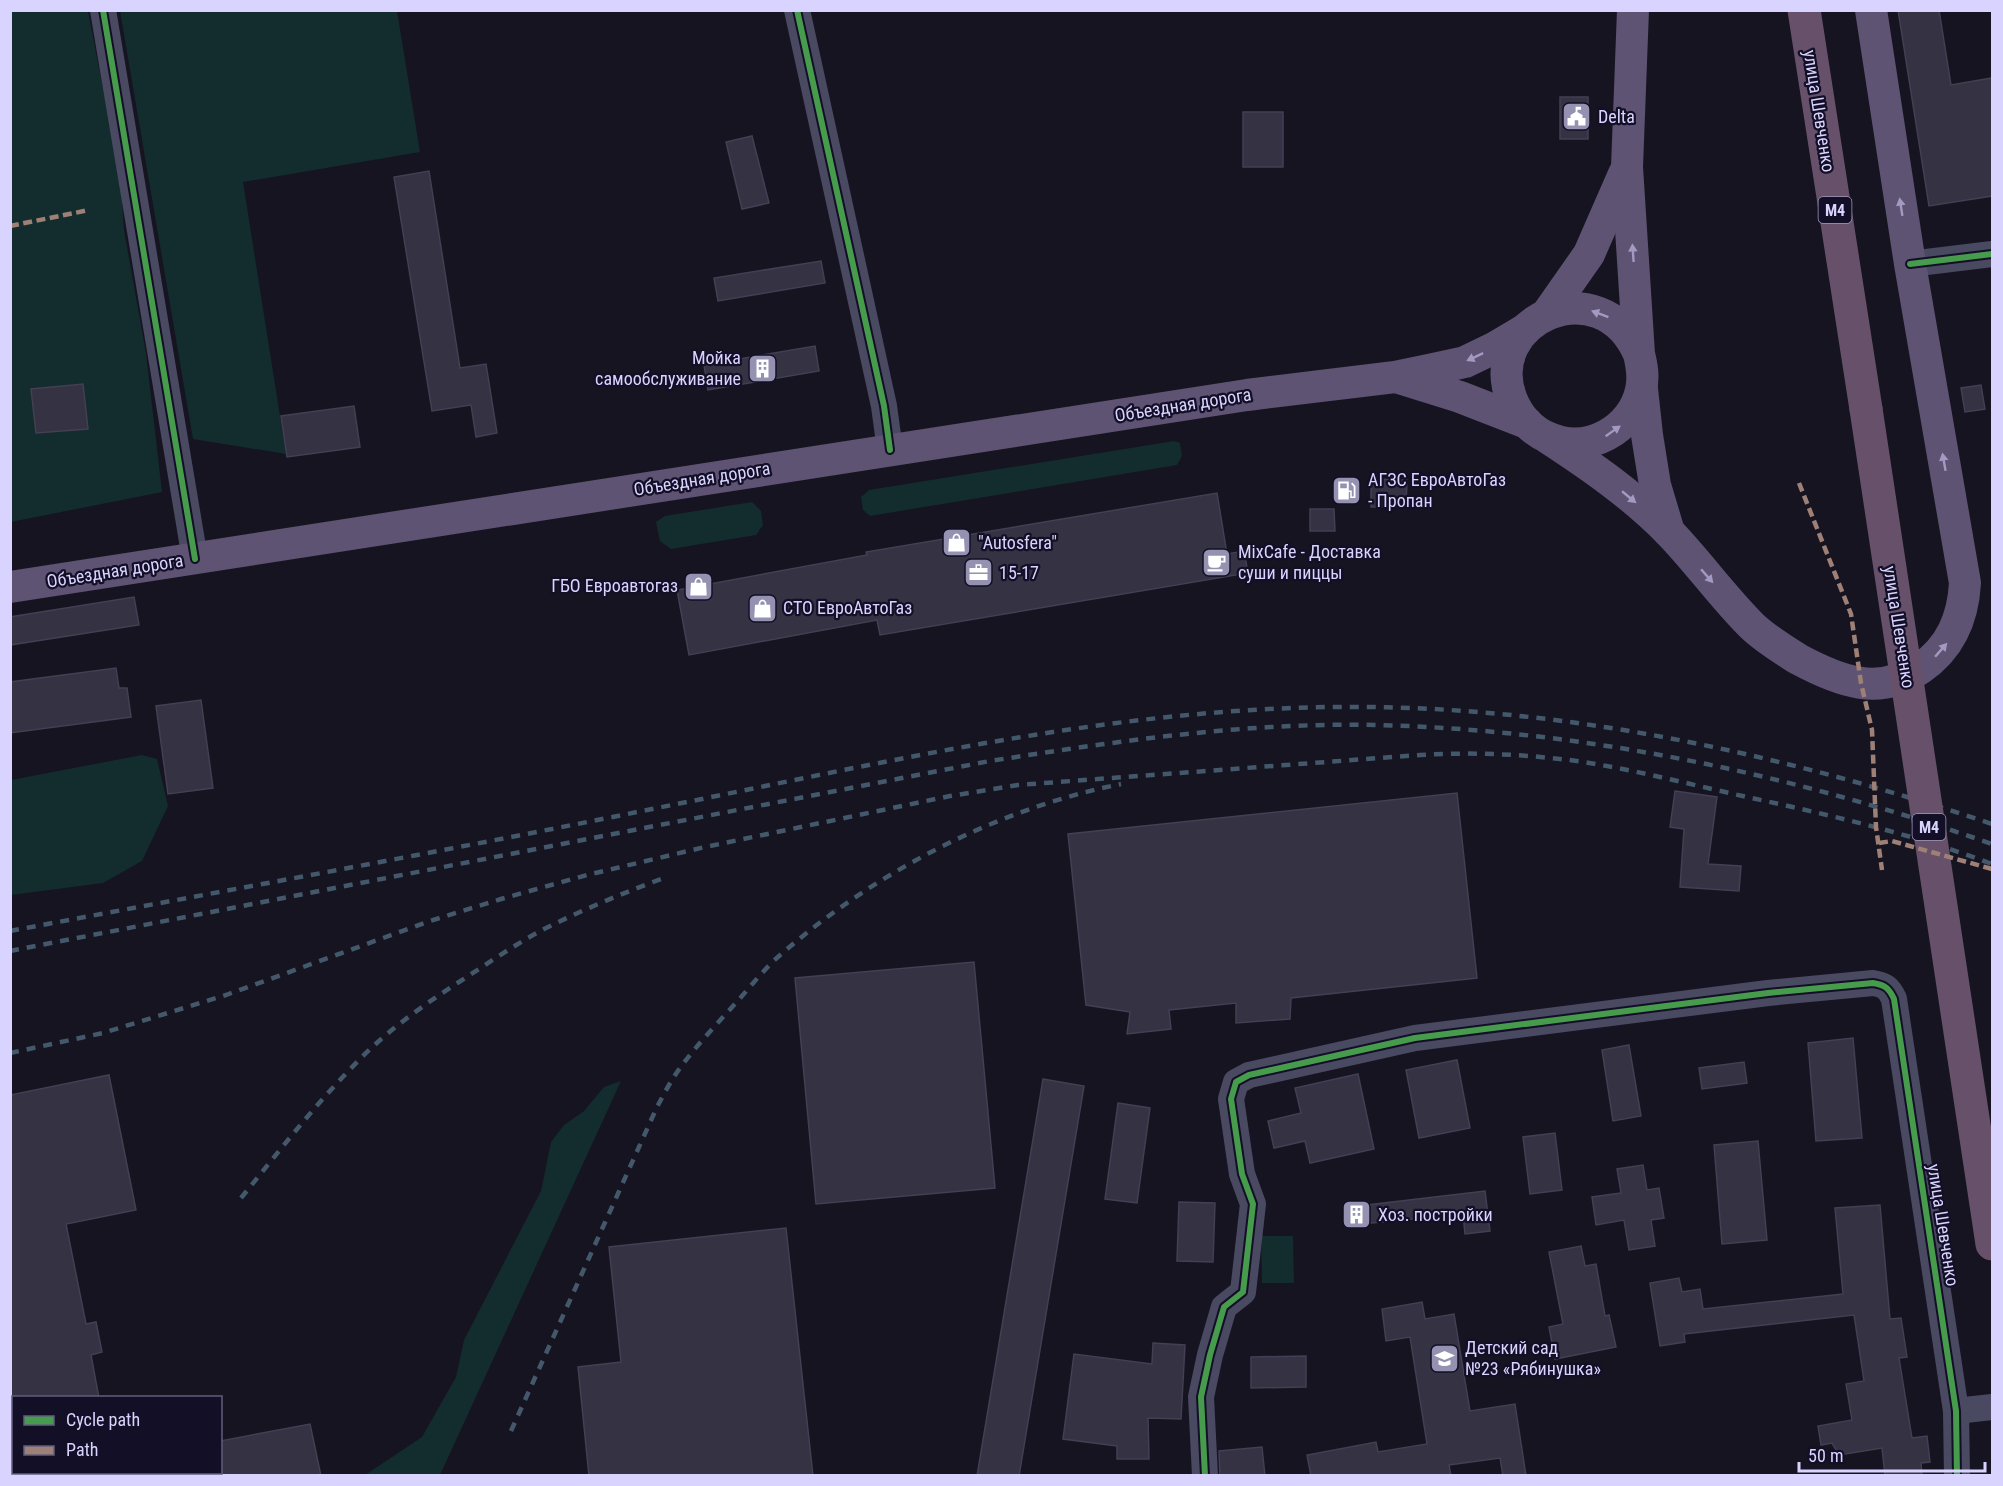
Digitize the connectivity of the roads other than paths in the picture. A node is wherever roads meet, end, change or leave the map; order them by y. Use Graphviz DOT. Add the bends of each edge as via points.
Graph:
graph roads {
  1 [pos="103,10"];
  2 [pos="797,10"];
  3 [pos="1633,10"];
  4 [pos="1804,10"];
  5 [pos="1871,10"];
  6 [pos="1627,167"];
  7 [pos="1992,254"];
  8 [pos="1910,264"];
  9 [pos="1536,322"];
  10 [pos="1639,354"];
  11 [pos="1395,377"];
  12 [pos="1642,388"];
  13 [pos="1538,431"];
  14 [pos="890,450"];
  15 [pos="1669,532"];
  16 [pos="195,559"];
  17 [pos="10,587"];
  18 [pos="1992,1244"];
  19 [pos="1992,1407"];
  20 [pos="1956,1411"];
  21 [pos="1205,1476"];
  22 [pos="1957,1476"];
  1 -- 16 [label="street"];
  2 -- 14 [label="street" via="884,406"];
  3 -- 6 [label="main road"];
  4 -- 18 [label="highway, улица Шевченко / M4, bridge"];
  8 -- 5 [label="main road, one-way"];
  6 -- 9 [label="main road" via="1589,254"];
  10 -- 6 [label="main road, one-way"];
  7 -- 8 [label="street"];
  15 -- 8 [label="main road, one-way" via="1752,626 1784,651 1820,671 1840,679 1882,683 1914,672 1939,654 1959,621 1965,583"];
  10 -- 9 [label="main road, one-way" via="1628,334 1602,314 1580,308 1557,311"];
  9 -- 11 [label="main road, Объездная дорога, one-way" via="1465,362"];
  9 -- 13 [label="main road" via="1514,346 1507,376 1510,397 1520,416"];
  10 -- 12 [label="main road"];
  11 -- 13 [label="main road" via="1460,398"];
  11 -- 14 [label="main road, Объездная дорога" via="1247,394"];
  13 -- 12 [label="main road, one-way" via="1575,443 1601,438 1624,423"];
  12 -- 15 [label="main road" via="1655,485"];
  13 -- 15 [label="main road, one-way" via="1593,467"];
  14 -- 16 [label="main road, Объездная дорога"];
  16 -- 17 [label="main road, Объездная дорога"];
  19 -- 20 [label="street"];
  20 -- 21 [label="street, улица Шевченко" via="1894,999 1890,990 1873,983 1415,1038 1249,1075 1236,1082 1231,1099 1242,1174 1253,1204 1244,1292 1224,1307 1201,1397"];
  20 -- 22 [label="street, улица Шевченко"];
}
